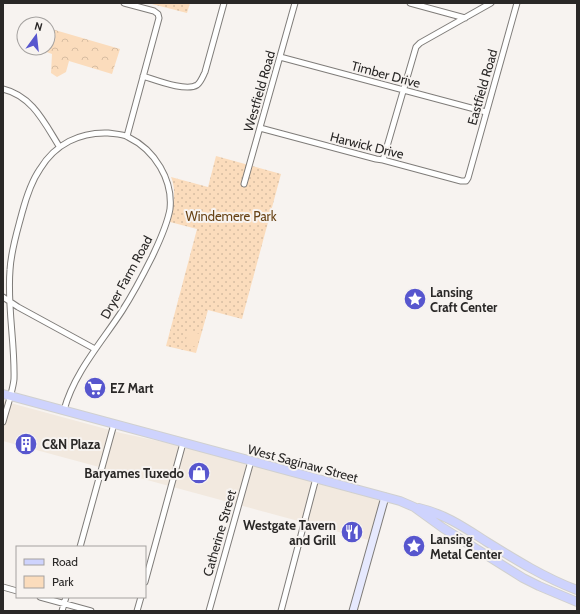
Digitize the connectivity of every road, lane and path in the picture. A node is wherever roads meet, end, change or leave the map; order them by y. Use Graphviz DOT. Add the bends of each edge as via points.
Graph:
graph roads {
  1 [pos="124,3"];
  2 [pos="224,3"];
  3 [pos="295,3"];
  4 [pos="410,3"];
  5 [pos="491,3"];
  6 [pos="517,3"];
  7 [pos="465,18"];
  8 [pos="280,57"];
  9 [pos="143,76"];
  10 [pos="3,89"];
  11 [pos="403,90"];
  12 [pos="486,112"];
  13 [pos="260,128"];
  14 [pos="127,136"];
  15 [pos="59,146"];
  16 [pos="383,160"];
  17 [pos="468,178"];
  18 [pos="244,184"];
  19 [pos="3,297"];
  20 [pos="10,300"];
  21 [pos="96,349"];
  22 [pos="6,395"];
  23 [pos="64,410"];
  24 [pos="3,422"];
  25 [pos="114,424"];
  26 [pos="183,443"];
  27 [pos="251,461"];
  28 [pos="316,478"];
  29 [pos="385,497"];
  30 [pos="414,507"];
  31 [pos="80,546"];
  32 [pos="146,578"];
  33 [pos="3,587"];
  34 [pos="577,590"];
  35 [pos="16,591"];
  36 [pos="43,598"];
  37 [pos="66,598"];
  38 [pos="141,598"];
  39 [pos="577,602"];
  40 [pos="64,604"];
  41 [pos="62,611"];
  42 [pos="91,611"];
  43 [pos="137,611"];
  44 [pos="209,611"];
  45 [pos="281,611"];
  46 [pos="354,611"];
  1 -- 9 [label="street" via="158,14"];
  2 -- 9 [label="street" via="205,72 198,84 185,88"];
  3 -- 8 [label="street, Westfield Road"];
  4 -- 7 [label="street"];
  5 -- 7 [label="street"];
  6 -- 12 [label="street, Eastfield Road"];
  7 -- 11 [label="street" via="416,47"];
  8 -- 11 [label="street, Timber Drive"];
  8 -- 13 [label="street, Westfield Road"];
  9 -- 14 [label="street"];
  10 -- 15 [label="street" via="19,94 33,106"];
  11 -- 12 [label="street, Timber Drive"];
  11 -- 16 [label="street"];
  12 -- 17 [label="street, Eastfield Road"];
  13 -- 16 [label="street, Harwick Drive"];
  13 -- 18 [label="street, Westfield Road"];
  14 -- 15 [label="street" via="97,133 72,139"];
  14 -- 21 [label="street, Dryer Farm Road" via="149,152 164,173 170,209 164,230 144,273"];
  15 -- 20 [label="street" via="40,169 26,201 12,253"];
  16 -- 17 [label="street, Harwick Drive" via="461,181"];
  19 -- 20 [label="street"];
  20 -- 21 [label="street" via="18,307"];
  20 -- 22 [label="street" via="14,381"];
  21 -- 23 [label="street, Dryer Farm Road" via="76,379"];
  22 -- 23 [label="main road, West Saginaw Street"];
  22 -- 24 [label="street"];
  23 -- 25 [label="main road, West Saginaw Street"];
  25 -- 26 [label="main road, West Saginaw Street"];
  25 -- 31 [label="street"];
  26 -- 27 [label="main road, West Saginaw Street"];
  26 -- 32 [label="street"];
  27 -- 28 [label="main road, West Saginaw Street"];
  27 -- 44 [label="street, Catherine Street"];
  28 -- 29 [label="main road, West Saginaw Street"];
  28 -- 45 [label="street"];
  29 -- 30 [label="main road, West Saginaw Street"];
  29 -- 46 [label="street"];
  30 -- 34 [label="main road" via="452,520 527,567"];
  30 -- 39 [label="main road, West Saginaw Street" via="523,578"];
  33 -- 35 [label="street"];
  36 -- 40 [label="street"];
  37 -- 40 [label="street"];
  38 -- 43 [label="street"];
  40 -- 41 [label="street"];
  40 -- 42 [label="street"];
}
